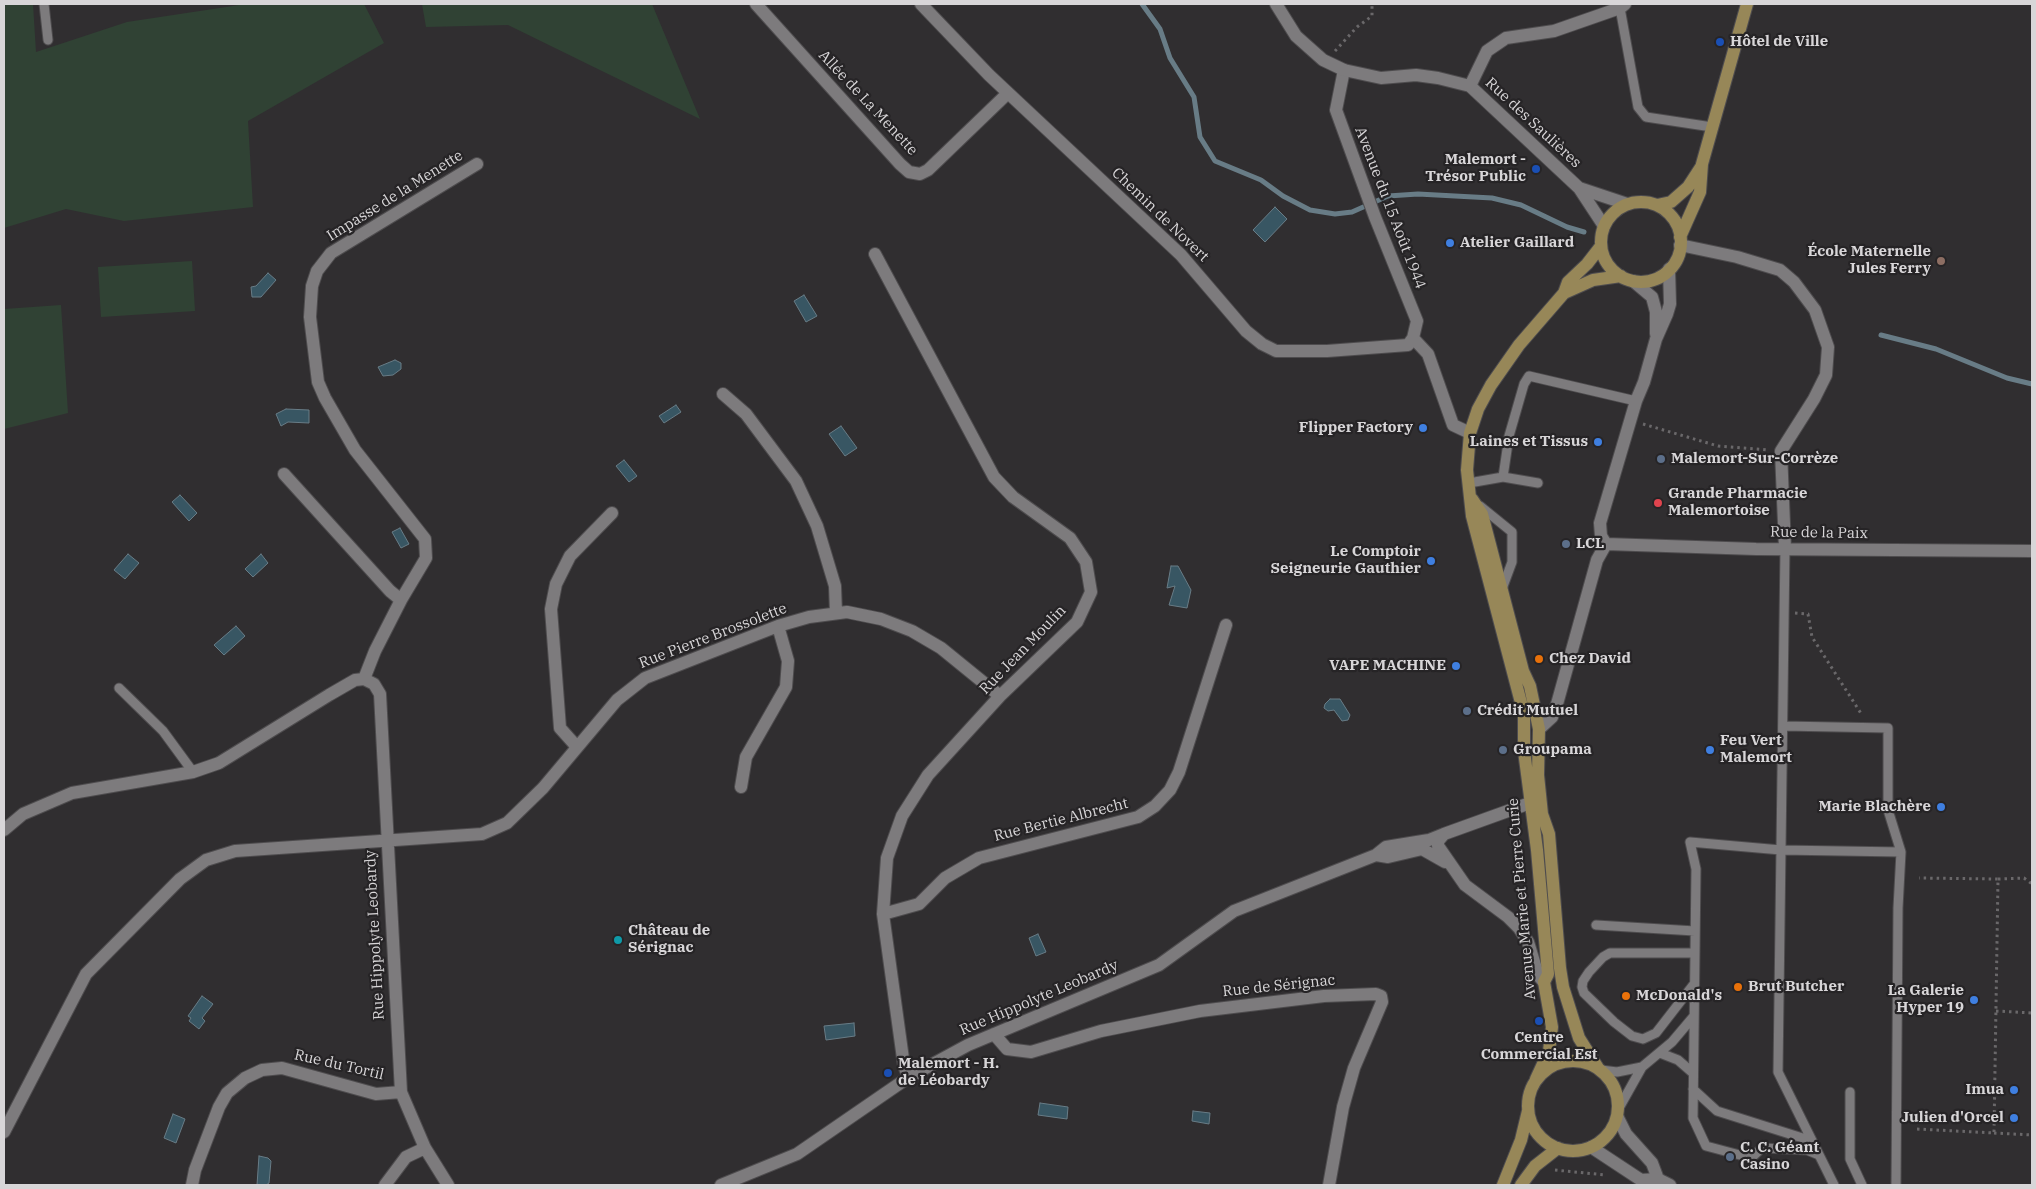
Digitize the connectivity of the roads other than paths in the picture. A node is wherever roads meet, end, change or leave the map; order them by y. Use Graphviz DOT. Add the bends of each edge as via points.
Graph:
graph roads {
  1 [pos="44,4"];
  2 [pos="756,4"];
  3 [pos="921,4"];
  4 [pos="1276,4"];
  5 [pos="1747,4"];
  6 [pos="1623,6"];
  7 [pos="48,40"];
  8 [pos="1344,70"];
  9 [pos="1470,86"];
  10 [pos="1008,93"];
  11 [pos="1712,127"];
  12 [pos="478,164"];
  13 [pos="1702,164"];
  14 [pos="1579,188"];
  15 [pos="1628,204"];
  16 [pos="1657,205"];
  17 [pos="1604,226"];
  18 [pos="1680,241"];
  19 [pos="1601,246"];
  20 [pos="875,254"];
  21 [pos="1669,269"];
  22 [pos="1621,276"];
  23 [pos="1633,281"];
  24 [pos="1564,293"];
  25 [pos="1413,338"];
  26 [pos="1656,339"];
  27 [pos="723,394"];
  28 [pos="1636,401"];
  29 [pos="1470,433"];
  30 [pos="284,474"];
  31 [pos="1502,477"];
  32 [pos="1469,483"];
  33 [pos="1538,483"];
  34 [pos="1472,499"];
  35 [pos="612,513"];
  36 [pos="1606,544"];
  37 [pos="1785,548"];
  38 [pos="2032,551"];
  39 [pos="1502,589"];
  40 [pos="401,600"];
  41 [pos="836,613"];
  42 [pos="1226,625"];
  43 [pos="778,626"];
  44 [pos="364,679"];
  45 [pos="119,688"];
  46 [pos="1000,696"];
  47 [pos="1529,712"];
  48 [pos="1783,726"];
  49 [pos="1539,729"];
  50 [pos="577,747"];
  51 [pos="193,772"];
  52 [pos="741,787"];
  53 [pos="1530,803"];
  54 [pos="4,830"];
  55 [pos="1444,834"];
  56 [pos="386,841"];
  57 [pos="1781,850"];
  58 [pos="1901,852"];
  59 [pos="1376,856"];
  60 [pos="1449,864"];
  61 [pos="883,914"];
  62 [pos="1596,925"];
  63 [pos="1695,931"];
  64 [pos="1695,953"];
  65 [pos="1544,982"];
  66 [pos="1694,984"];
  67 [pos="1694,1016"];
  68 [pos="994,1034"];
  69 [pos="1660,1054"];
  70 [pos="1642,1067"];
  71 [pos="1599,1069"];
  72 [pos="1693,1073"];
  73 [pos="910,1077"];
  74 [pos="1536,1079"];
  75 [pos="1693,1090"];
  76 [pos="401,1092"];
  77 [pos="1850,1092"];
  78 [pos="1528,1109"];
  79 [pos="1619,1113"];
  80 [pos="4,1132"];
  81 [pos="1812,1141"];
  82 [pos="1591,1147"];
  83 [pos="425,1148"];
  84 [pos="1558,1148"];
  85 [pos="1819,1156"];
  86 [pos="1658,1179"];
  87 [pos="192,1185"];
  88 [pos="385,1185"];
  89 [pos="448,1185"];
  90 [pos="721,1185"];
  91 [pos="1329,1185"];
  92 [pos="1503,1185"];
  93 [pos="1521,1185"];
  94 [pos="1670,1185"];
  95 [pos="1834,1185"];
  96 [pos="1862,1185"];
  97 [pos="1896,1185"];
  1 -- 7 [label="lane"];
  2 -- 10 [label="street, Allée de La Menette" via="909,172 920,174 928,170"];
  3 -- 10 [label="street, Chemin de Novert"];
  4 -- 8 [label="street" via="1296,36 1323,60"];
  5 -- 11 [label="main road"];
  6 -- 9 [label="street" via="1554,31 1506,38 1487,51"];
  6 -- 11 [label="lane" via="1638,107 1646,117"];
  8 -- 9 [label="street, Rue des Saulières" via="1381,78 1416,75"];
  8 -- 25 [label="street, Avenue du 15 Août 1944" via="1336,110 1416,321"];
  9 -- 14 [label="street, Rue des Saulières"];
  10 -- 25 [label="street, Chemin de Novert" via="1181,255 1246,331 1262,344 1276,351 1327,351 1408,344"];
  11 -- 13 [label="main road"];
  12 -- 40 [label="street, Impasse de la Menette" via="332,253 317,271 312,286 310,318 318,382 325,398 355,450 425,539 426,558"];
  13 -- 16 [label="main road" via="1688,187 1671,202"];
  13 -- 18 [label="main road" via="1700,192"];
  14 -- 15 [label="street, Rue des Saulières"];
  14 -- 17 [label="street, Rue des Saulières"];
  15 -- 16 [label="main road"];
  15 -- 17 [label="main road" via="1610,216"];
  16 -- 18 [label="main road" via="1673,218"];
  17 -- 19 [label="main road"];
  18 -- 21 [label="main road" via="1678,254"];
  18 -- 37 [label="street" via="1780,270 1794,282 1815,310 1828,348 1826,375 1781,451"];
  19 -- 22 [label="main road" via="1604,258"];
  19 -- 24 [label="main road" via="1568,282"];
  20 -- 46 [label="street, Rue Jean Moulin" via="994,477 1013,497 1070,538 1086,562 1091,592 1077,622"];
  21 -- 23 [label="main road" via="1659,277"];
  21 -- 26 [label="street" via="1670,304"];
  22 -- 23 [label="main road"];
  22 -- 24 [label="main road" via="1593,280"];
  23 -- 26 [label="street" via="1652,297 1656,312"];
  24 -- 29 [label="main road" via="1503,367 1478,408"];
  25 -- 29 [label="street" via="1428,354 1454,425"];
  26 -- 28 [label="street"];
  27 -- 41 [label="street" via="746,414 796,481 817,526 835,586"];
  28 -- 31 [label="lane" via="1529,376 1509,436"];
  28 -- 36 [label="street" via="1600,523"];
  29 -- 32 [label="main road"];
  30 -- 40 [label="street"];
  31 -- 32 [label="lane"];
  31 -- 33 [label="lane"];
  32 -- 34 [label="main road"];
  34 -- 39 [label="main road" via="1482,514"];
  34 -- 39 [label="lane" via="1512,532 1512,562"];
  34 -- 47 [label="main road" via="1472,516"];
  35 -- 50 [label="street" via="570,556 556,584 551,609 560,728"];
  36 -- 37 [label="street, Rue de la Paix"];
  36 -- 49 [label="street" via="1597,560 1557,704 1552,717"];
  37 -- 38 [label="street, Rue de la Paix"];
  37 -- 48 [label="lane"];
  39 -- 47 [label="main road" via="1523,671 1530,686"];
  40 -- 44 [label="street, Impasse de la Menette"];
  41 -- 43 [label="street, Rue Pierre Brossolette" via="809,616"];
  41 -- 46 [label="street, Rue Pierre Brossolette" via="848,612 882,619 912,631 941,648"];
  42 -- 61 [label="street, Rue Bertie Albrecht" via="1179,772 1170,790 1155,806 1138,817 979,858 945,878 919,904"];
  43 -- 50 [label="street, Rue Pierre Brossolette" via="645,678 617,700"];
  43 -- 52 [label="street" via="788,661 786,687 746,757"];
  44 -- 51 [label="street" via="355,680 329,695 219,763"];
  44 -- 56 [label="street, Rue Hippolyte Leobardy" via="374,684 380,694"];
  45 -- 51 [label="lane" via="163,731"];
  46 -- 61 [label="street, Rue Jean Moulin" via="928,774 902,816 887,858"];
  47 -- 49 [label="main road, Avenue Marie et Pierre Curie"];
  47 -- 53 [label="main road, Avenue Marie et Pierre Curie" via="1524,751"];
  48 -- 57 [label="lane"];
  48 -- 58 [label="lane" via="1888,728 1888,810"];
  49 -- 71 [label="main road, Avenue Marie et Pierre Curie" via="1537,759 1542,814 1549,834 1560,968 1573,1024"];
  50 -- 56 [label="street, Rue Pierre Brossolette" via="543,788 508,822 482,834"];
  51 -- 54 [label="street" via="72,793 23,814"];
  53 -- 55 [label="street, Rue Hippolyte Leobardy"];
  53 -- 65 [label="main road, Avenue Marie et Pierre Curie" via="1548,974"];
  55 -- 59 [label="street, Rue Hippolyte Leobardy" via="1429,840 1386,847"];
  55 -- 60 [label="street, Rue Hippolyte Leobardy" via="1438,846"];
  56 -- 76 [label="street, Rue Hippolyte Leobardy"];
  56 -- 80 [label="street, Rue Pierre Brossolette" via="235,850 206,860 180,880 86,974"];
  57 -- 58 [label="lane"];
  57 -- 63 [label="lane" via="1690,842 1696,869"];
  57 -- 81 [label="lane" via="1778,1072"];
  58 -- 97 [label="lane"];
  59 -- 60 [label="street, Rue Hippolyte Leobardy" via="1388,857 1422,849"];
  59 -- 68 [label="street, Rue Hippolyte Leobardy" via="1234,911 1159,965"];
  60 -- 65 [label="street, Rue Hippolyte Leobardy" via="1476,895 1519,928 1528,942 1538,975"];
  61 -- 73 [label="street, Rue Jean Moulin" via="904,1066"];
  62 -- 63 [label="lane"];
  63 -- 64 [label="lane"];
  64 -- 66 [label="lane"];
  64 -- 66 [label="lane" via="1610,953 1589,972 1582,987 1584,993 1614,1022 1632,1036 1643,1039 1656,1033"];
  65 -- 74 [label="main road, Avenue Marie et Pierre Curie" via="1552,1027 1549,1051"];
  66 -- 67 [label="lane"];
  67 -- 69 [label="lane"];
  67 -- 72 [label="lane"];
  68 -- 73 [label="street, Rue Hippolyte Leobardy"];
  68 -- 91 [label="street, Rue de Sérignac" via="1007,1049 1031,1052 1101,1030 1190,1013 1324,996 1381,996 1382,1002 1343,1107"];
  69 -- 70 [label="lane"];
  69 -- 72 [label="lane" via="1678,1060"];
  70 -- 71 [label="lane" via="1617,1072"];
  70 -- 79 [label="lane"];
  71 -- 74 [label="main road" via="1574,1060 1561,1062 1547,1068"];
  71 -- 79 [label="main road" via="1620,1100"];
  72 -- 75 [label="lane"];
  73 -- 90 [label="street, Rue Hippolyte Leobardy" via="797,1154"];
  74 -- 78 [label="main road"];
  75 -- 81 [label="lane" via="1716,1111"];
  75 -- 85 [label="lane" via="1693,1118 1706,1146 1751,1158 1762,1148 1807,1150"];
  76 -- 83 [label="street, Rue Hippolyte Leobardy"];
  76 -- 87 [label="street, Rue du Tortil" via="376,1094 282,1068 262,1070 245,1078 227,1093 195,1170"];
  77 -- 96 [label="lane" via="1850,1158"];
  78 -- 84 [label="main road" via="1537,1133"];
  78 -- 92 [label="main road" via="1521,1140"];
  79 -- 82 [label="main road" via="1609,1134"];
  79 -- 86 [label="street" via="1626,1134 1652,1163"];
  81 -- 85 [label="lane"];
  82 -- 84 [label="main road" via="1572,1151"];
  82 -- 86 [label="street" via="1640,1180"];
  83 -- 88 [label="street" via="406,1157"];
  83 -- 89 [label="street, Rue Hippolyte Leobardy"];
  84 -- 93 [label="main road" via="1535,1166"];
  85 -- 95 [label="lane"];
  86 -- 94 [label="street"];
}
